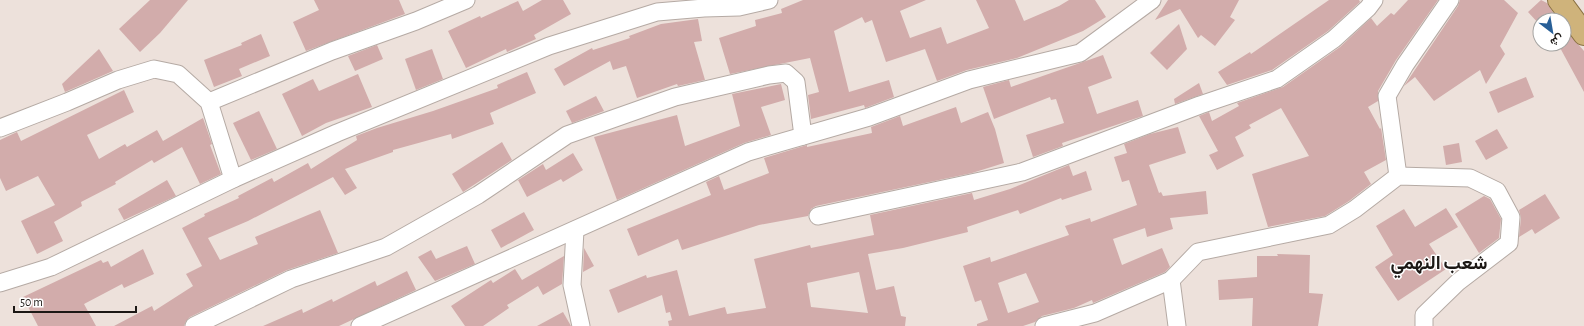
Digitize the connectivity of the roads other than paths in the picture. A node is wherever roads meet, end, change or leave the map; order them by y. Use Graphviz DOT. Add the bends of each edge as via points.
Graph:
graph roads {
  1 [pos="466,0"];
  2 [pos="769,0"];
  3 [pos="1152,0"];
  4 [pos="1374,0"];
  5 [pos="1450,0"];
  6 [pos="1559,0"];
  7 [pos="653,6"];
  8 [pos="1584,34"];
  9 [pos="209,102"];
  10 [pos="0,128"];
  11 [pos="803,136"];
  12 [pos="1398,176"];
  13 [pos="233,179"];
  14 [pos="818,216"];
  15 [pos="575,230"];
  16 [pos="1170,280"];
  17 [pos="0,283"];
  18 [pos="194,326"];
  19 [pos="360,326"];
  20 [pos="581,326"];
  21 [pos="1044,326"];
  22 [pos="1176,326"];
  23 [pos="1424,326"];
  1 -- 9 [label="street" via="332,51"];
  2 -- 7 [label="street" via="739,7"];
  3 -- 11 [label="street" via="1080,53 969,80 869,117"];
  4 -- 14 [label="street" via="1334,39 1277,79 1022,172"];
  5 -- 12 [label="street" via="1387,96"];
  6 -- 8 [label="highway"];
  7 -- 13 [label="street" via="337,133"];
  9 -- 10 [label="street" via="178,74 154,69 118,80"];
  9 -- 13 [label="street"];
  11 -- 15 [label="street" via="748,152"];
  11 -- 18 [label="street" via="796,82 786,73 675,97 567,135 478,195 386,247 290,279"];
  12 -- 16 [label="street" via="1355,209 1329,225 1198,252"];
  12 -- 23 [label="street" via="1470,178 1498,191 1511,217 1509,243 1458,282 1424,315"];
  13 -- 17 [label="street" via="51,267"];
  15 -- 19 [label="street"];
  15 -- 20 [label="street" via="572,285"];
  16 -- 21 [label="street" via="1095,313"];
  16 -- 22 [label="street"];
}
